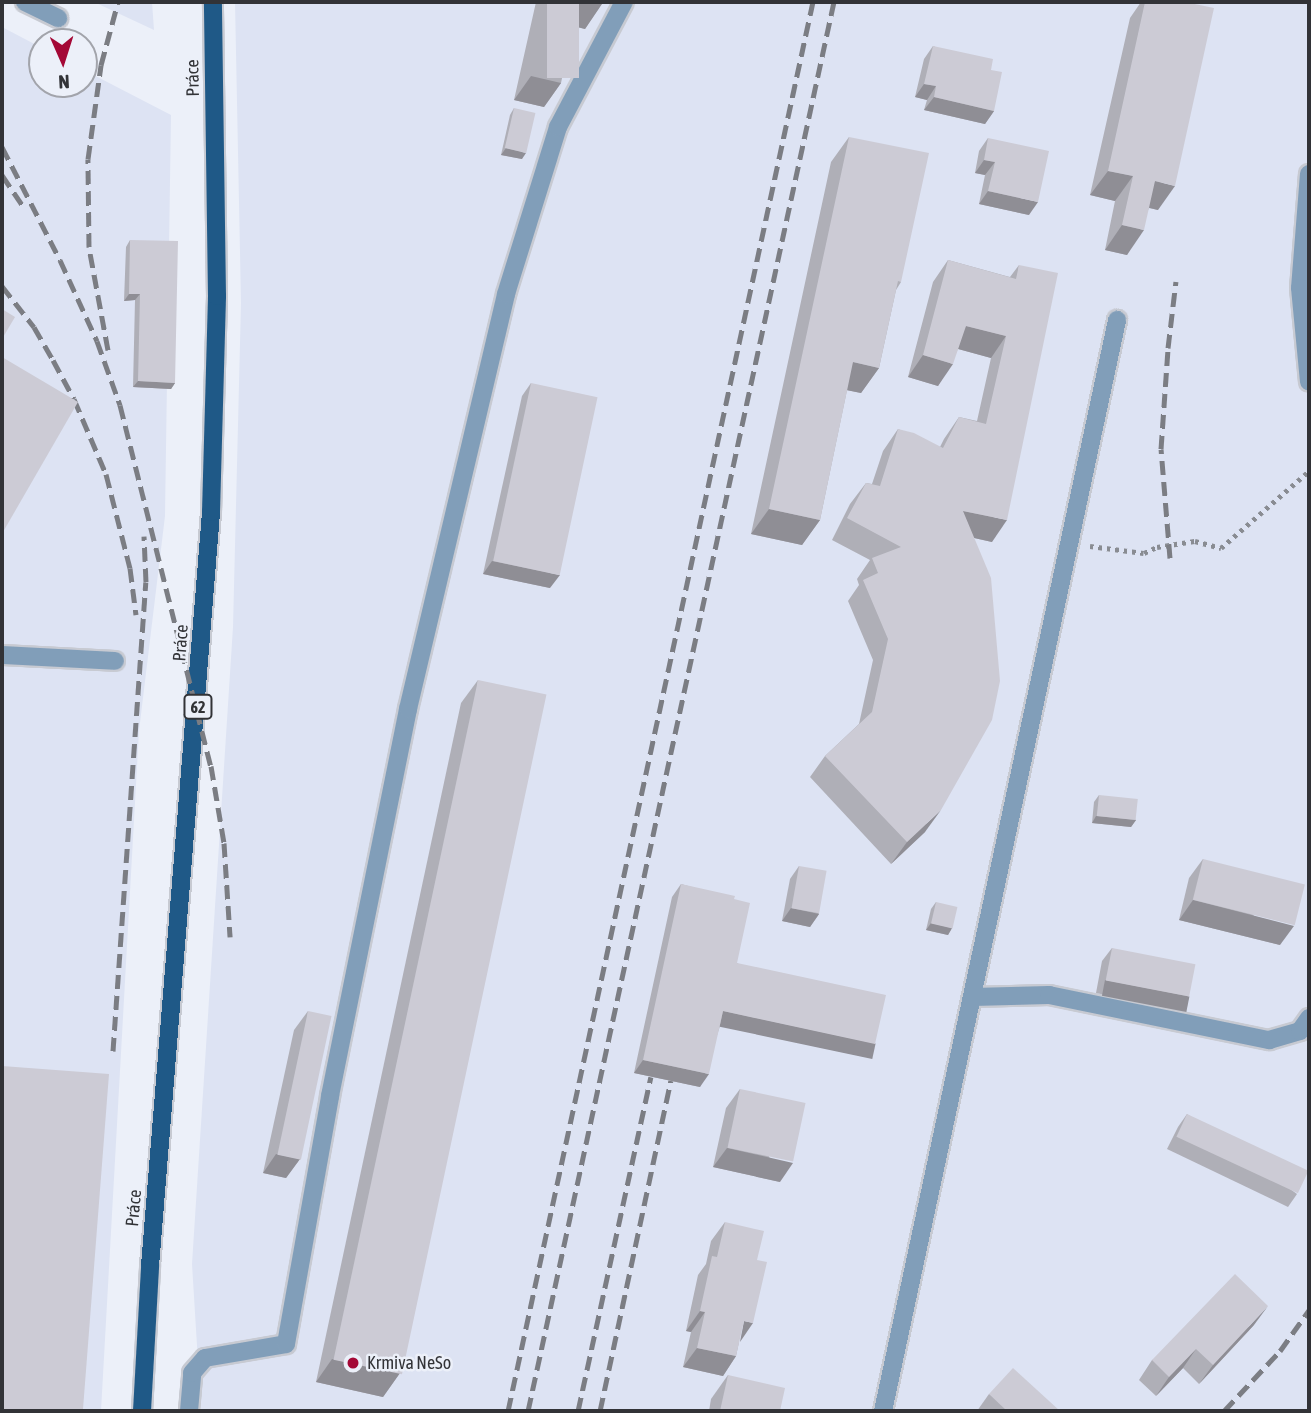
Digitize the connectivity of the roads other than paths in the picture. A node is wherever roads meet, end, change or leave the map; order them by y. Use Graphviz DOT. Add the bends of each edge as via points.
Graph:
graph roads {
  1 [pos="25,2"];
  2 [pos="213,2"];
  3 [pos="624,2"];
  4 [pos="58,18"];
  5 [pos="1309,174"];
  6 [pos="1117,320"];
  7 [pos="1309,382"];
  8 [pos="2,655"];
  9 [pos="115,661"];
  10 [pos="972,997"];
  11 [pos="1309,1018"];
  12 [pos="142,1411"];
  13 [pos="189,1411"];
  14 [pos="883,1411"];
  1 -- 4 [label="street"];
  2 -- 12 [label="main road, Práce / 62" via="217,296 211,512"];
  3 -- 13 [label="street" via="558,127 506,294 408,709 330,1096 286,1344 205,1358 192,1373"];
  5 -- 7 [label="street" via="1300,288"];
  6 -- 10 [label="street"];
  8 -- 9 [label="street"];
  10 -- 11 [label="street" via="1049,995 1269,1040 1300,1031"];
  10 -- 14 [label="street"];
}
